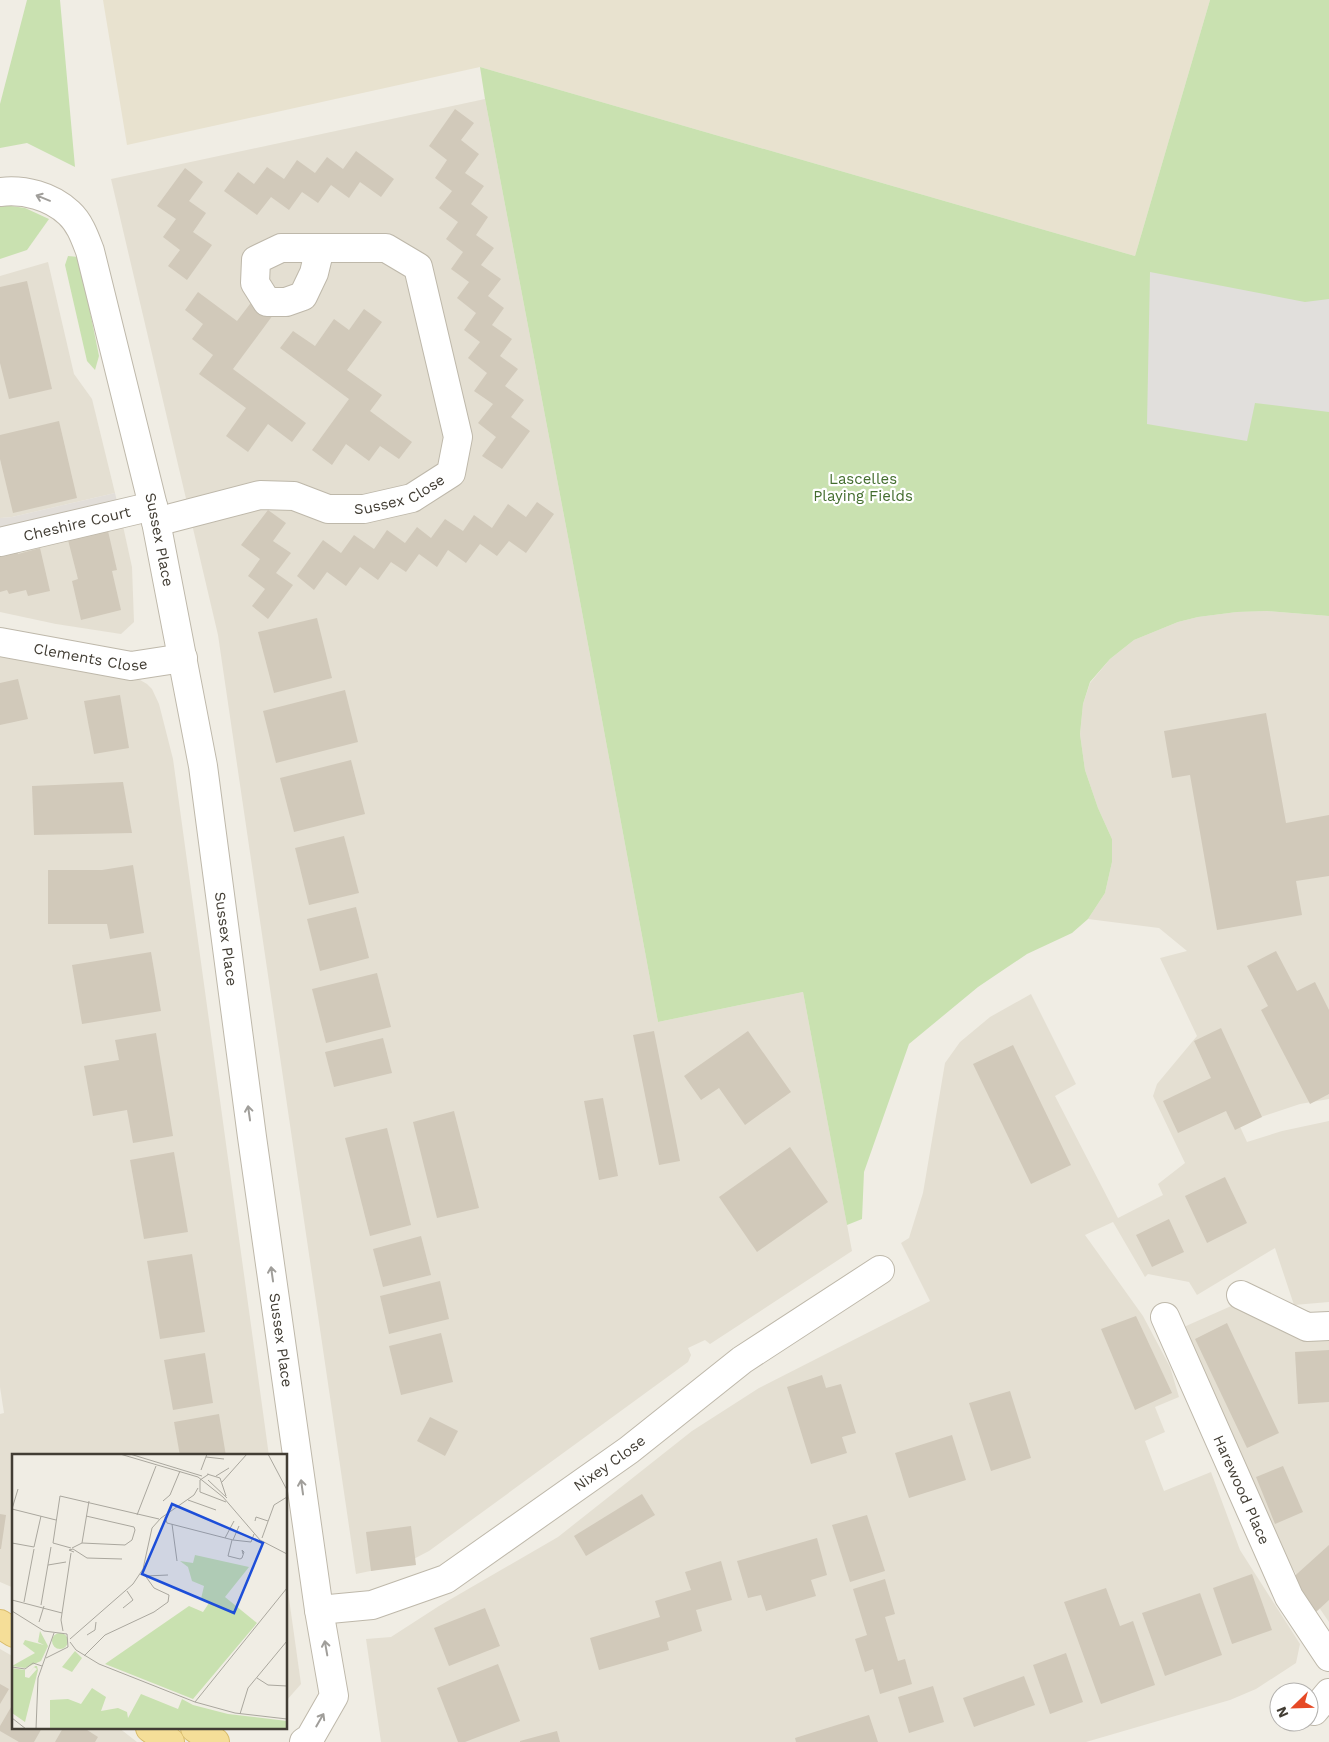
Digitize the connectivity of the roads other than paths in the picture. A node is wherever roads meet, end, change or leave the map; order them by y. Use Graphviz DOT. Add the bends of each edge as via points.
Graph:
graph roads {
  1 [pos="0,192"];
  2 [pos="320,248"];
  3 [pos="155,514"];
  4 [pos="0,542"];
  5 [pos="0,642"];
  6 [pos="183,658"];
  7 [pos="880,1270"];
  8 [pos="1241,1295"];
  9 [pos="1165,1317"];
  10 [pos="1329,1326"];
  11 [pos="319,1610"];
  12 [pos="0,1624"];
  13 [pos="12,1632"];
  14 [pos="1329,1657"];
  15 [pos="153,1730"];
  16 [pos="198,1730"];
  17 [pos="170,1742"];
  18 [pos="215,1742"];
  19 [pos="304,1742"];
  3 -- 1 [label="street, Sussex Place, one-way" via="84,236 69,213 54,202 24,192"];
  2 -- 3 [label="street, Sussex Close" via="386,248 418,267 458,437 451,473 412,498 364,509 328,509 294,496 260,495"];
  3 -- 4 [label="street, Cheshire Court"];
  3 -- 6 [label="street, Sussex Place"];
  5 -- 6 [label="street, Clements Close" via="131,666"];
  11 -- 6 [label="street, Sussex Place, one-way" via="203,766"];
  7 -- 11 [label="street, Nixey Close" via="742,1360 630,1450 446,1578 372,1605"];
  8 -- 10 [label="street" via="1307,1327"];
  9 -- 14 [label="street, Harewood Place" via="1289,1597"];
  19 -- 11 [label="street, Sussex Place, one-way" via="310,1738 334,1696"];
  12 -- 13 [label="main road"];
  15 -- 17 [label="main road"];
  16 -- 18 [label="main road"];
}
